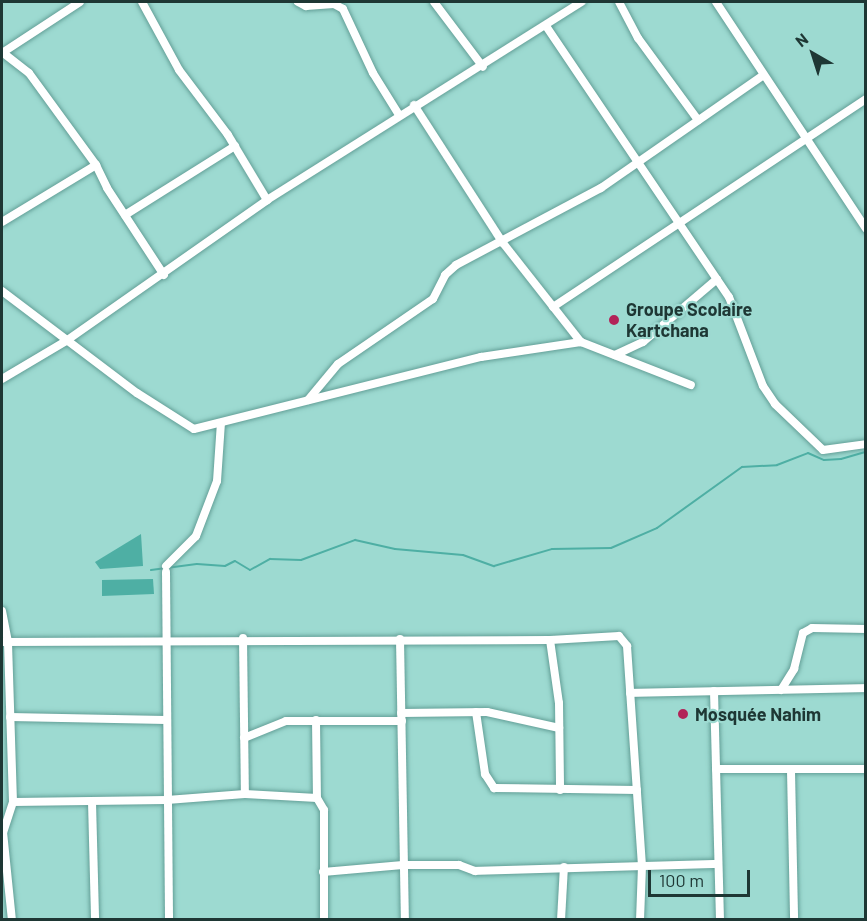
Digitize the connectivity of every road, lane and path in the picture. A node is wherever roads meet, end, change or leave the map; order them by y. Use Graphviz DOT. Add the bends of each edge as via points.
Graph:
graph roads {
  1 [pos="80,2"];
  2 [pos="142,2"];
  3 [pos="298,2"];
  4 [pos="434,2"];
  5 [pos="582,2"];
  6 [pos="619,2"];
  7 [pos="716,2"];
  8 [pos="335,3"];
  9 [pos="546,26"];
  10 [pos="2,52"];
  11 [pos="483,68"];
  12 [pos="762,76"];
  13 [pos="866,99"];
  14 [pos="414,105"];
  15 [pos="399,116"];
  16 [pos="698,120"];
  17 [pos="805,140"];
  18 [pos="235,146"];
  19 [pos="638,159"];
  20 [pos="96,165"];
  21 [pos="267,200"];
  22 [pos="125,215"];
  23 [pos="2,222"];
  24 [pos="681,224"];
  25 [pos="866,229"];
  26 [pos="503,243"];
  27 [pos="164,275"];
  28 [pos="717,279"];
  29 [pos="2,291"];
  30 [pos="553,307"];
  31 [pos="66,341"];
  32 [pos="581,342"];
  33 [pos="615,355"];
  34 [pos="2,379"];
  35 [pos="691,385"];
  36 [pos="309,400"];
  37 [pos="221,423"];
  38 [pos="866,444"];
  39 [pos="2,611"];
  40 [pos="866,629"];
  41 [pos="243,638"];
  42 [pos="400,639"];
  43 [pos="550,640"];
  44 [pos="165,641"];
  45 [pos="4,643"];
  46 [pos="866,688"];
  47 [pos="781,690"];
  48 [pos="714,692"];
  49 [pos="630,693"];
  50 [pos="476,712"];
  51 [pos="10,717"];
  52 [pos="401,717"];
  53 [pos="166,720"];
  54 [pos="316,720"];
  55 [pos="559,728"];
  56 [pos="244,738"];
  57 [pos="716,769"];
  58 [pos="866,769"];
  59 [pos="791,771"];
  60 [pos="560,790"];
  61 [pos="637,790"];
  62 [pos="245,794"];
  63 [pos="317,798"];
  64 [pos="167,800"];
  65 [pos="13,802"];
  66 [pos="92,802"];
  67 [pos="6,811"];
  68 [pos="718,864"];
  69 [pos="403,865"];
  70 [pos="642,866"];
  71 [pos="564,867"];
  72 [pos="323,872"];
  73 [pos="12,920"];
  74 [pos="95,920"];
  75 [pos="170,920"];
  76 [pos="324,920"];
  77 [pos="405,920"];
  78 [pos="561,920"];
  79 [pos="640,920"];
  80 [pos="720,920"];
  81 [pos="794,920"];
  1 -- 10 [label="street"];
  2 -- 18 [label="street" via="179,70"];
  3 -- 8 [label="street" via="306,6"];
  4 -- 11 [label="street"];
  5 -- 9 [label="street"];
  6 -- 16 [label="street" via="638,38"];
  7 -- 12 [label="street"];
  8 -- 15 [label="street" via="349,18 373,73"];
  9 -- 11 [label="street"];
  9 -- 19 [label="street"];
  10 -- 20 [label="street" via="29,73"];
  11 -- 14 [label="street"];
  12 -- 16 [label="street"];
  12 -- 17 [label="street"];
  13 -- 17 [label="street"];
  14 -- 15 [label="street"];
  14 -- 26 [label="street"];
  15 -- 21 [label="street"];
  16 -- 19 [label="street"];
  17 -- 24 [label="street"];
  17 -- 25 [label="street"];
  18 -- 21 [label="street"];
  18 -- 22 [label="street"];
  19 -- 24 [label="street"];
  19 -- 26 [label="street" via="601,188"];
  20 -- 22 [label="street"];
  20 -- 23 [label="street"];
  21 -- 27 [label="street"];
  22 -- 27 [label="street"];
  24 -- 28 [label="street"];
  24 -- 30 [label="street"];
  26 -- 30 [label="street"];
  26 -- 36 [label="street" via="456,265 444,275 433,299 338,364"];
  27 -- 31 [label="street"];
  28 -- 33 [label="street" via="644,342"];
  28 -- 38 [label="street" via="738,316 763,386 775,404 823,450"];
  29 -- 31 [label="street"];
  30 -- 32 [label="street"];
  31 -- 34 [label="street"];
  31 -- 37 [label="street" via="194,429"];
  32 -- 33 [label="street"];
  32 -- 36 [label="street" via="481,357"];
  33 -- 35 [label="street"];
  36 -- 37 [label="street"];
  37 -- 44 [label="street" via="217,481 196,536 166,569 169,582"];
  39 -- 45 [label="street"];
  40 -- 47 [label="street" via="812,628 803,633 794,669"];
  41 -- 42 [label="street"];
  41 -- 44 [label="street"];
  41 -- 56 [label="street"];
  42 -- 43 [label="street"];
  42 -- 52 [label="street"];
  43 -- 49 [label="street" via="619,636 625,639"];
  43 -- 55 [label="street"];
  44 -- 45 [label="street"];
  44 -- 53 [label="street"];
  45 -- 51 [label="street"];
  46 -- 47 [label="street"];
  47 -- 48 [label="street"];
  48 -- 49 [label="street"];
  48 -- 57 [label="street"];
  49 -- 61 [label="street"];
  50 -- 52 [label="street"];
  50 -- 55 [label="street"];
  50 -- 60 [label="street" via="485,774 494,788"];
  51 -- 53 [label="street"];
  51 -- 65 [label="street"];
  52 -- 54 [label="street"];
  52 -- 69 [label="street"];
  53 -- 64 [label="street"];
  54 -- 56 [label="street" via="286,722"];
  54 -- 63 [label="street"];
  55 -- 60 [label="street"];
  56 -- 62 [label="street"];
  57 -- 59 [label="street"];
  57 -- 68 [label="street"];
  58 -- 59 [label="street"];
  59 -- 81 [label="street"];
  60 -- 61 [label="street"];
  61 -- 70 [label="street"];
  62 -- 63 [label="street"];
  62 -- 64 [label="street"];
  63 -- 72 [label="street" via="324,810"];
  64 -- 66 [label="street"];
  64 -- 75 [label="street"];
  65 -- 66 [label="street"];
  65 -- 67 [label="street"];
  66 -- 74 [label="street"];
  67 -- 73 [label="street" via="3,832"];
  68 -- 70 [label="street"];
  68 -- 80 [label="street"];
  69 -- 71 [label="street" via="459,866 475,871"];
  69 -- 72 [label="street"];
  69 -- 77 [label="street"];
  70 -- 71 [label="street"];
  70 -- 79 [label="street"];
  71 -- 78 [label="street"];
  72 -- 76 [label="street"];
}
